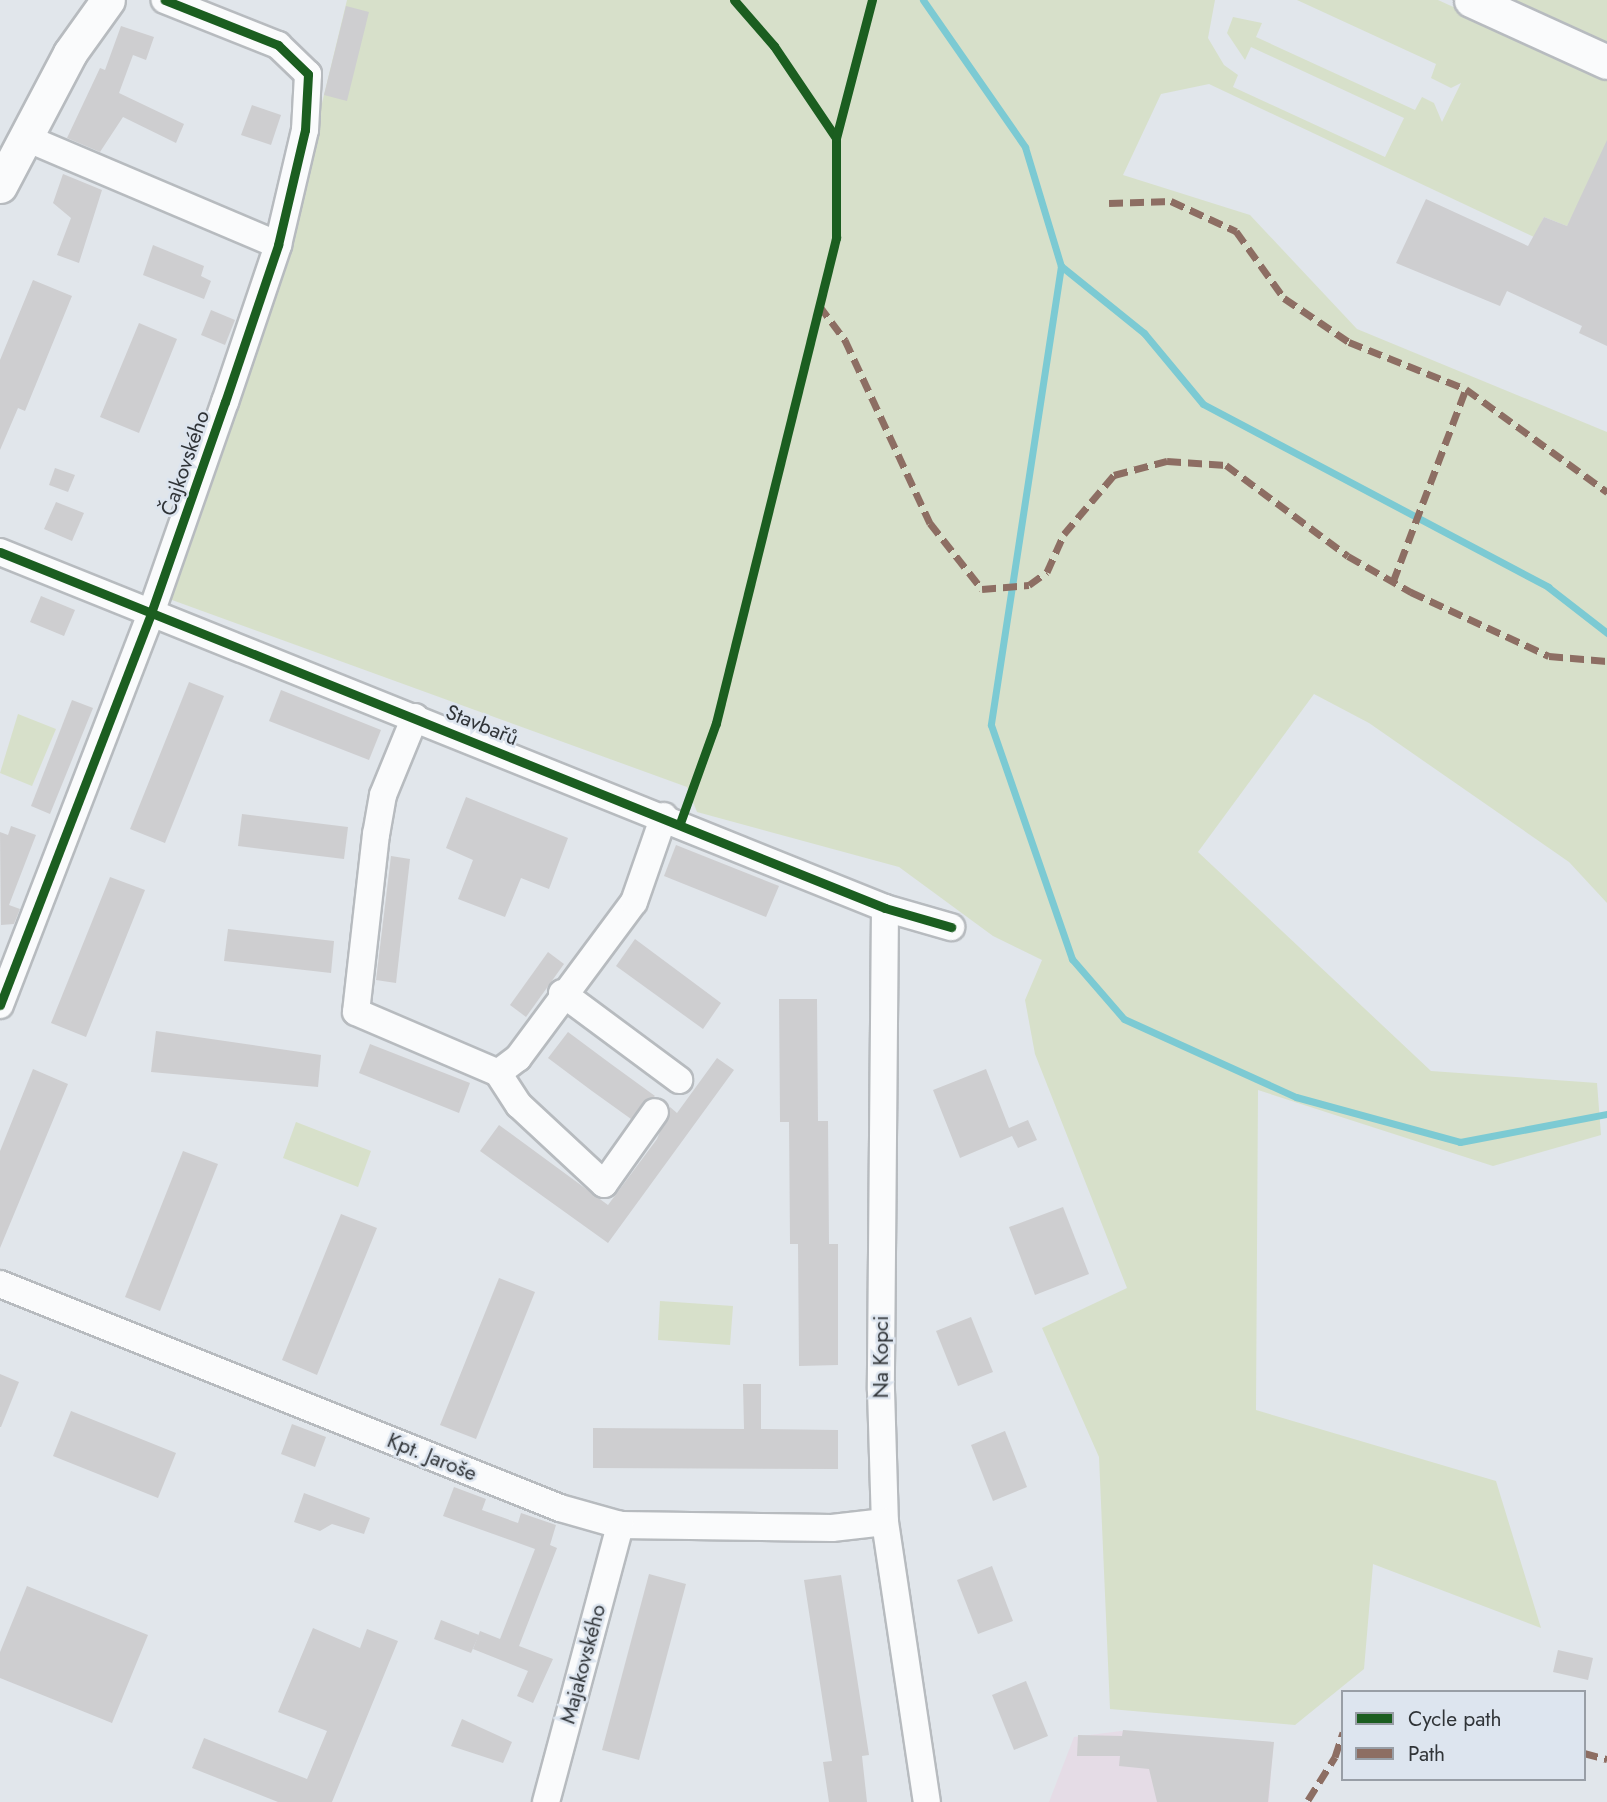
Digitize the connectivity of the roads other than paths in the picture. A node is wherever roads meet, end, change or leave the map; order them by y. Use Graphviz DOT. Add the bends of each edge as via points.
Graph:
graph roads {
  1 [pos="108,0"];
  2 [pos="165,0"];
  3 [pos="1471,0"];
  4 [pos="1607,62"];
  5 [pos="24,137"];
  6 [pos="0,186"];
  7 [pos="278,245"];
  8 [pos="0,552"];
  9 [pos="151,613"];
  10 [pos="415,717"];
  11 [pos="664,816"];
  12 [pos="885,908"];
  13 [pos="951,927"];
  14 [pos="562,993"];
  15 [pos="0,1005"];
  16 [pos="498,1073"];
  17 [pos="679,1080"];
  18 [pos="655,1112"];
  19 [pos="0,1284"];
  20 [pos="886,1522"];
  21 [pos="620,1525"];
  22 [pos="546,1802"];
  23 [pos="927,1802"];
  1 -- 5 [label="street" via="70,53"];
  2 -- 7 [label="street, Čajkovského" via="278,45 308,74 305,130"];
  3 -- 4 [label="street"];
  5 -- 6 [label="street"];
  5 -- 7 [label="street"];
  7 -- 9 [label="street, Čajkovského"];
  8 -- 9 [label="street, Stavbařů"];
  9 -- 10 [label="street, Stavbařů"];
  9 -- 15 [label="street, Čajkovského"];
  10 -- 11 [label="street, Stavbařů"];
  10 -- 16 [label="street, Stavbařů" via="383,795 356,1012"];
  11 -- 12 [label="street, Stavbařů"];
  11 -- 14 [label="street" via="634,902"];
  12 -- 13 [label="street, Stavbařů"];
  12 -- 20 [label="street, Na Kopci" via="881,1390"];
  14 -- 16 [label="street" via="518,1058"];
  14 -- 17 [label="street"];
  16 -- 18 [label="street" via="519,1105 604,1184"];
  19 -- 21 [label="street, Kpt. Jaroše" via="560,1508"];
  20 -- 21 [label="street, Kpt. Jaroše" via="832,1528"];
  20 -- 23 [label="street, Na Kopci"];
  21 -- 22 [label="street, Majakovského"];
}
